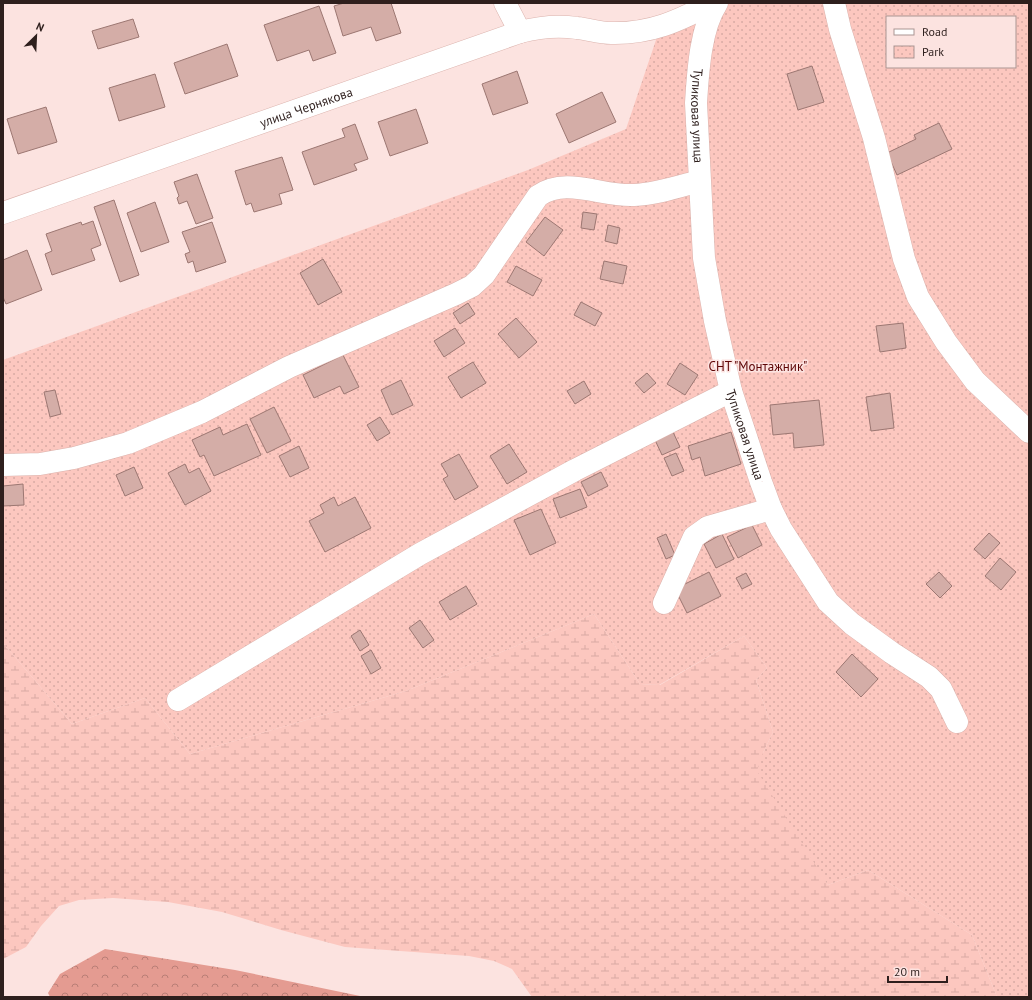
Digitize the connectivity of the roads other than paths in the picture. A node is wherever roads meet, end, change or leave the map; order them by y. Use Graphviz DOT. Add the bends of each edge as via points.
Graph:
graph roads {
  1 [pos="505,3"];
  2 [pos="713,3"];
  3 [pos="717,3"];
  4 [pos="834,3"];
  5 [pos="520,32"];
  6 [pos="700,181"];
  7 [pos="3,213"];
  8 [pos="730,391"];
  9 [pos="1029,432"];
  10 [pos="3,465"];
  11 [pos="772,509"];
  12 [pos="664,603"];
  13 [pos="178,700"];
  14 [pos="957,722"];
  1 -- 5 [label="street"];
  2 -- 5 [label="street, улица Чернякова" via="677,22 651,30 613,33 558,26"];
  3 -- 6 [label="street, Тупиковая улица" via="710,14 697,81"];
  4 -- 9 [label="street" via="874,138 904,259 918,297 946,342 975,381"];
  5 -- 7 [label="street, улица Чернякова"];
  6 -- 8 [label="street, Тупиковая улица" via="704,258"];
  6 -- 10 [label="street" via="652,194 631,196 561,187 547,190 538,196 484,275 472,286 289,367 202,412 134,440 74,458 40,464"];
  8 -- 11 [label="street, Тупиковая улица"];
  8 -- 13 [label="street" via="575,470 420,554"];
  11 -- 12 [label="street" via="708,527 694,537"];
  11 -- 14 [label="street, Тупиковая улица" via="828,602 852,624 929,677 941,689"];
}
